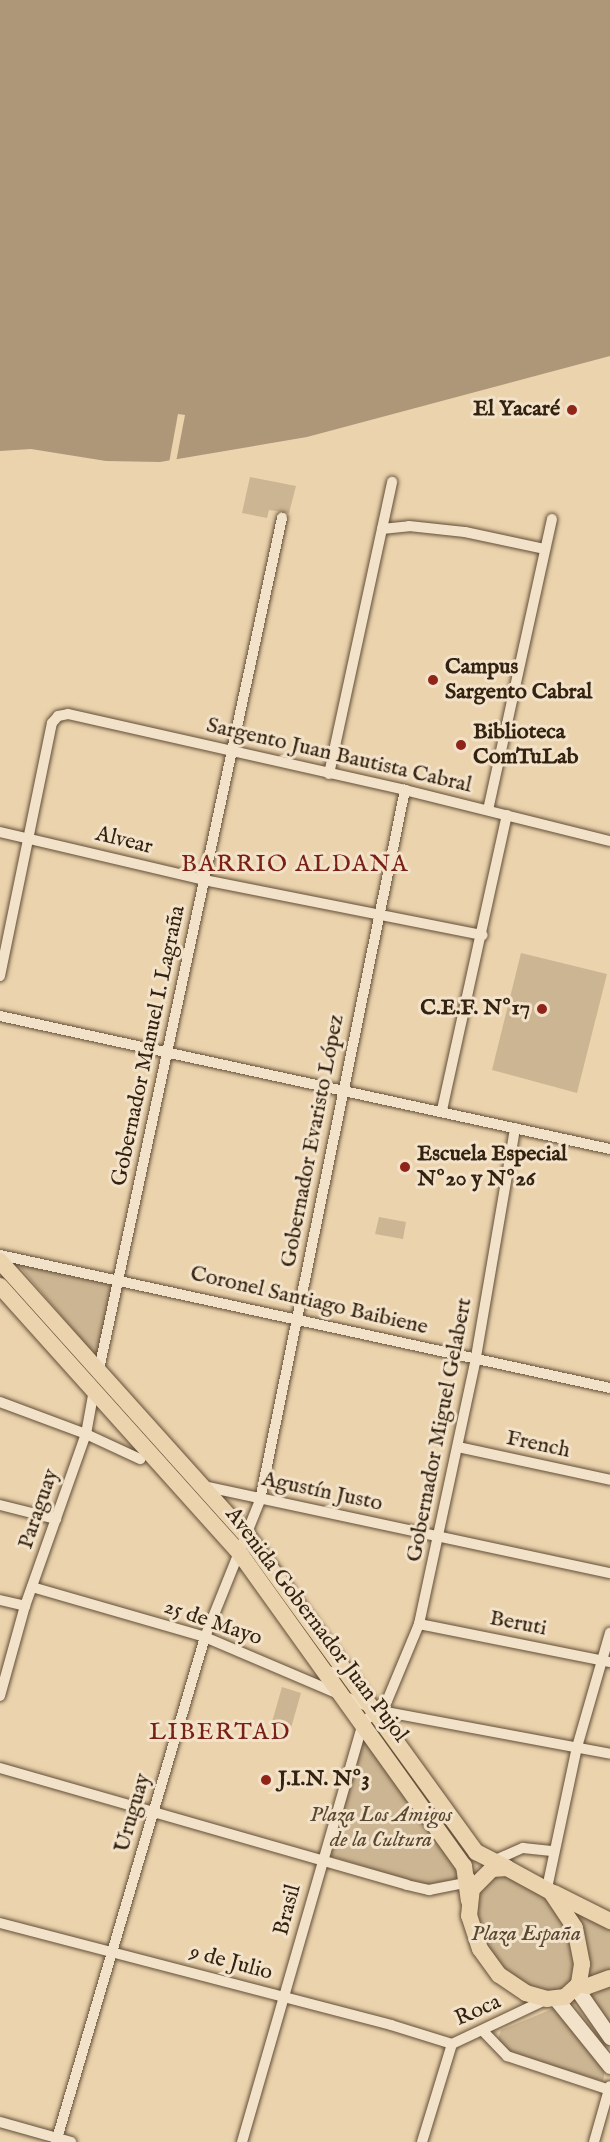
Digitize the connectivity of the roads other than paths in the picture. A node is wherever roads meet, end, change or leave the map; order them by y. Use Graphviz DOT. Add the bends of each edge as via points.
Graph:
graph roads {
  1 [pos="392,482"];
  2 [pos="282,518"];
  3 [pos="552,519"];
  4 [pos="382,529"];
  5 [pos="545,549"];
  6 [pos="231,751"];
  7 [pos="329,774"];
  8 [pos="405,790"];
  9 [pos="488,810"];
  10 [pos="507,815"];
  11 [pos="2,833"];
  12 [pos="29,838"];
  13 [pos="610,841"];
  14 [pos="0,845"];
  15 [pos="204,880"];
  16 [pos="376,914"];
  17 [pos="483,935"];
  18 [pos="0,976"];
  19 [pos="0,1016"];
  20 [pos="168,1053"];
  21 [pos="342,1089"];
  22 [pos="442,1110"];
  23 [pos="515,1128"];
  24 [pos="610,1149"];
  25 [pos="0,1255"];
  26 [pos="0,1261"];
  27 [pos="121,1278"];
  28 [pos="0,1286"];
  29 [pos="298,1320"];
  30 [pos="476,1357"];
  31 [pos="97,1379"];
  32 [pos="610,1388"];
  33 [pos="0,1402"];
  34 [pos="86,1434"];
  35 [pos="458,1447"];
  36 [pos="140,1459"];
  37 [pos="610,1480"];
  38 [pos="203,1486"];
  39 [pos="261,1500"];
  40 [pos="0,1505"];
  41 [pos="56,1519"];
  42 [pos="248,1537"];
  43 [pos="440,1537"];
  44 [pos="240,1555"];
  45 [pos="610,1573"];
  46 [pos="32,1587"];
  47 [pos="0,1600"];
  48 [pos="25,1606"];
  49 [pos="419,1624"];
  50 [pos="610,1633"];
  51 [pos="205,1637"];
  52 [pos="606,1662"];
  53 [pos="340,1692"];
  54 [pos="0,1696"];
  55 [pos="376,1710"];
  56 [pos="363,1723"];
  57 [pos="577,1747"];
  58 [pos="610,1754"];
  59 [pos="0,1768"];
  60 [pos="153,1814"];
  61 [pos="554,1851"];
  62 [pos="321,1861"];
  63 [pos="487,1871"];
  64 [pos="549,1890"];
  65 [pos="610,1921"];
  66 [pos="0,1923"];
  67 [pos="112,1952"];
  68 [pos="610,1978"];
  69 [pos="578,1986"];
  70 [pos="284,1997"];
  71 [pos="551,1999"];
  72 [pos="483,2031"];
  73 [pos="610,2037"];
  74 [pos="452,2044"];
  75 [pos="610,2066"];
  76 [pos="609,2088"];
  77 [pos="0,2122"];
  78 [pos="57,2140"];
  79 [pos="71,2142"];
  80 [pos="242,2142"];
  81 [pos="422,2142"];
  82 [pos="594,2142"];
  1 -- 4 [label="street"];
  2 -- 6 [label="street, Gobernador Manuel I. Lagraña"];
  3 -- 5 [label="street"];
  4 -- 5 [label="street" via="409,526 465,532"];
  4 -- 7 [label="street"];
  5 -- 9 [label="street"];
  6 -- 7 [label="street, Sargento Juan Bautista Cabral"];
  6 -- 12 [label="street, Sargento Juan Bautista Cabral" via="68,714 58,716 52,723"];
  6 -- 15 [label="street, Gobernador Manuel I. Lagraña"];
  7 -- 8 [label="street, Sargento Juan Bautista Cabral"];
  8 -- 9 [label="street, Sargento Juan Bautista Cabral"];
  8 -- 16 [label="street, Gobernador Evaristo López"];
  9 -- 10 [label="street, Sargento Juan Bautista Cabral"];
  10 -- 13 [label="street, Sargento Juan Bautista Cabral"];
  10 -- 17 [label="street"];
  11 -- 12 [label="street, Alvear"];
  11 -- 14 [label="street"];
  12 -- 15 [label="street, Alvear"];
  12 -- 18 [label="street"];
  15 -- 16 [label="street, Alvear"];
  15 -- 20 [label="street, Gobernador Manuel I. Lagraña"];
  16 -- 17 [label="street, Alvear"];
  16 -- 21 [label="street, Gobernador Evaristo López"];
  17 -- 22 [label="street"];
  19 -- 20 [label="street"];
  20 -- 21 [label="street"];
  20 -- 27 [label="street, Gobernador Manuel I. Lagraña"];
  21 -- 22 [label="street"];
  21 -- 29 [label="street, Gobernador Evaristo López"];
  22 -- 23 [label="street"];
  23 -- 24 [label="street"];
  23 -- 30 [label="street, Gobernador Miguel Gelabert"];
  25 -- 27 [label="street, Coronel Santiago Baibiene"];
  26 -- 31 [label="main road, Avenida Gobernador Juan Pujol"];
  27 -- 29 [label="street, Coronel Santiago Baibiene"];
  27 -- 31 [label="street, Gobernador Manuel I. Lagraña"];
  28 -- 31 [label="main road, Avenida Gobernador Juan Pujol"];
  29 -- 30 [label="street, Coronel Santiago Baibiene"];
  29 -- 39 [label="street, Gobernador Evaristo López"];
  30 -- 32 [label="street, Coronel Santiago Baibiene"];
  30 -- 35 [label="street, Gobernador Miguel Gelabert"];
  31 -- 34 [label="street, Paraguay"];
  31 -- 38 [label="main road, Avenida Gobernador Juan Pujol" via="120,1394"];
  31 -- 44 [label="main road, Avenida Gobernador Juan Pujol"];
  33 -- 34 [label="street"];
  34 -- 36 [label="street"];
  34 -- 41 [label="street, Paraguay"];
  35 -- 37 [label="street, French"];
  35 -- 43 [label="street, Gobernador Miguel Gelabert"];
  38 -- 39 [label="street, Agustín Justo"];
  38 -- 42 [label="main road, Avenida Gobernador Juan Pujol"];
  39 -- 42 [label="street, Uruguay"];
  39 -- 43 [label="street, Agustín Justo"];
  40 -- 41 [label="street"];
  41 -- 46 [label="street, Paraguay"];
  42 -- 44 [label="street, Uruguay"];
  42 -- 55 [label="main road, Avenida Gobernador Juan Pujol"];
  43 -- 45 [label="street, Agustín Justo"];
  43 -- 49 [label="street, Gobernador Miguel Gelabert"];
  44 -- 51 [label="street, Uruguay"];
  44 -- 53 [label="main road, Avenida Gobernador Juan Pujol"];
  46 -- 48 [label="street, Paraguay"];
  46 -- 51 [label="street, 25 de Mayo"];
  47 -- 48 [label="street"];
  48 -- 54 [label="street, Paraguay"];
  49 -- 52 [label="street, Beruti"];
  49 -- 55 [label="street, Gobernador Miguel Gelabert" via="387,1701"];
  50 -- 52 [label="street"];
  51 -- 53 [label="street, 25 de Mayo"];
  51 -- 60 [label="street, Uruguay"];
  52 -- 57 [label="street"];
  53 -- 55 [label="street, 25 de Mayo"];
  53 -- 56 [label="main road, Avenida Gobernador Juan Pujol"];
  55 -- 56 [label="street, Gobernador Miguel Gelabert"];
  55 -- 57 [label="street, 25 de Mayo"];
  55 -- 63 [label="main road, Avenida Gobernador Juan Pujol"];
  56 -- 62 [label="street, Brasil"];
  56 -- 63 [label="main road, Avenida Gobernador Juan Pujol" via="445,1838"];
  57 -- 58 [label="street, 25 de Mayo"];
  57 -- 61 [label="street"];
  59 -- 60 [label="street"];
  60 -- 62 [label="street"];
  60 -- 67 [label="street, Uruguay"];
  61 -- 63 [label="street" via="523,1848"];
  61 -- 64 [label="street"];
  62 -- 63 [label="street" via="429,1890 461,1884"];
  62 -- 70 [label="street, Brasil"];
  63 -- 64 [label="main road"];
  63 -- 71 [label="main road" via="469,1901 473,1933 489,1963 514,1986"];
  64 -- 65 [label="main road"];
  64 -- 69 [label="main road" via="579,1938 582,1951"];
  66 -- 67 [label="street, 9 de Julio"];
  67 -- 70 [label="street, 9 de Julio"];
  67 -- 78 [label="street, Uruguay"];
  68 -- 69 [label="main road"];
  69 -- 71 [label="main road"];
  69 -- 73 [label="main road"];
  70 -- 74 [label="street, 9 de Julio"];
  70 -- 80 [label="street, Brasil"];
  71 -- 72 [label="street, Roca"];
  71 -- 75 [label="main road"];
  72 -- 74 [label="street, Roca"];
  72 -- 76 [label="street" via="507,2056"];
  74 -- 81 [label="street, Roca"];
  76 -- 82 [label="street"];
  77 -- 78 [label="street"];
  78 -- 79 [label="street"];
}
